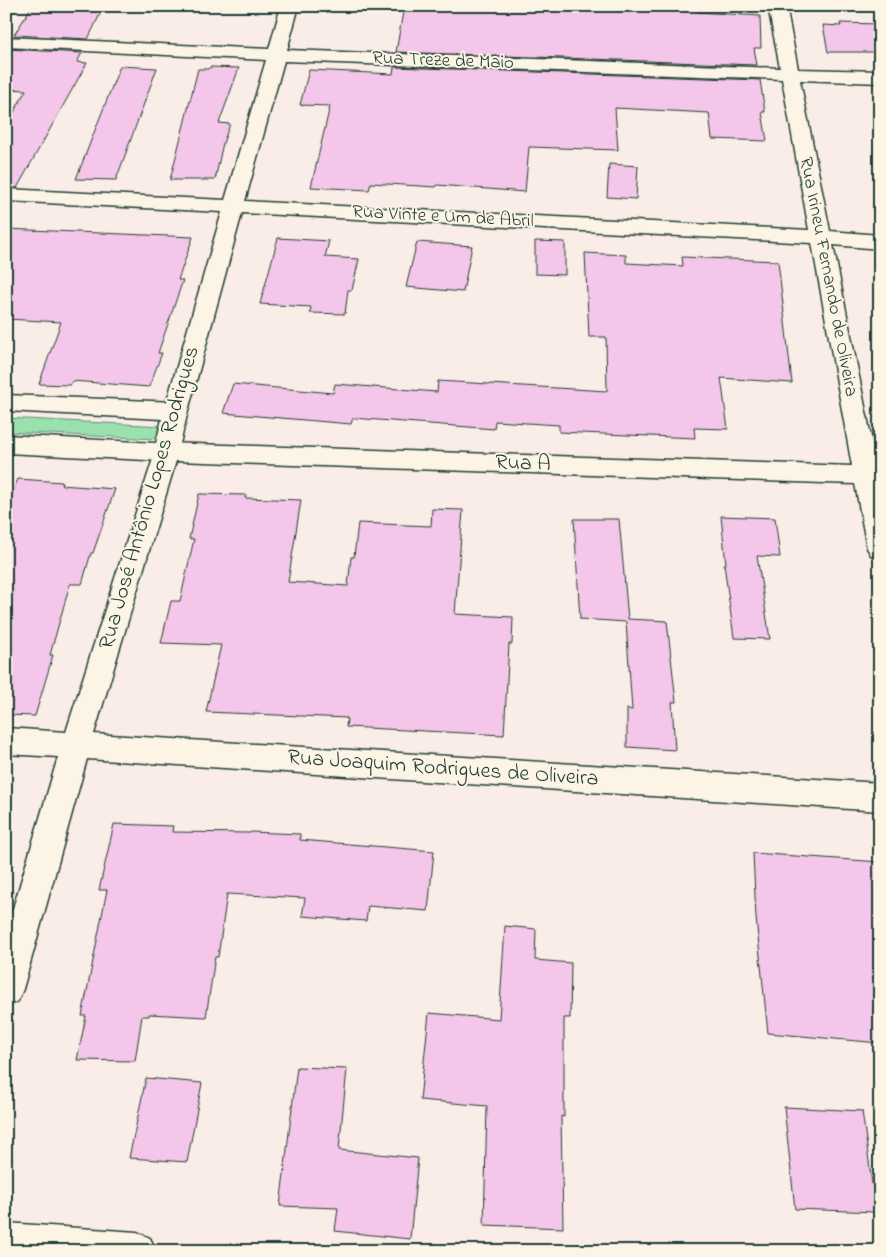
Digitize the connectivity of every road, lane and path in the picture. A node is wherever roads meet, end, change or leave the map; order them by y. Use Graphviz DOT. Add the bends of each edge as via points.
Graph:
graph roads {
  1 [pos="290,6"];
  2 [pos="777,6"];
  3 [pos="6,42"];
  4 [pos="278,54"];
  5 [pos="789,74"];
  6 [pos="880,77"];
  7 [pos="6,195"];
  8 [pos="234,206"];
  9 [pos="820,237"];
  10 [pos="880,242"];
  11 [pos="6,403"];
  12 [pos="176,411"];
  13 [pos="6,444"];
  14 [pos="166,452"];
  15 [pos="873,476"];
  16 [pos="880,548"];
  17 [pos="6,741"];
  18 [pos="76,746"];
  19 [pos="880,797"];
  20 [pos="6,989"];
  21 [pos="6,1242"];
  22 [pos="137,1251"];
  1 -- 4 [label="street, Rua José Antônio Lopes Rodrigues"];
  2 -- 5 [label="street, Rua Irineu Fernando de Oliveira"];
  3 -- 4 [label="street, Rua Treze de Maio"];
  4 -- 5 [label="street, Rua Treze de Maio"];
  4 -- 8 [label="street, Rua José Antônio Lopes Rodrigues"];
  5 -- 6 [label="street, Rua Treze de Maio"];
  5 -- 9 [label="street, Rua Irineu Fernando de Oliveira"];
  7 -- 8 [label="street, Rua Vinte e Um de Abril"];
  8 -- 9 [label="street, Rua Vinte e Um de Abril"];
  8 -- 12 [label="street, Rua José Antônio Lopes Rodrigues"];
  9 -- 10 [label="street, Rua Vinte e Um de Abril"];
  9 -- 15 [label="street, Rua Irineu Fernando de Oliveira"];
  11 -- 12 [label="street"];
  12 -- 14 [label="street, Rua José Antônio Lopes Rodrigues"];
  13 -- 14 [label="street, Rua A"];
  14 -- 15 [label="street, Rua A"];
  14 -- 18 [label="street, Rua José Antônio Lopes Rodrigues"];
  15 -- 16 [label="street, Rua Irineu Fernando de Oliveira"];
  17 -- 18 [label="street, Rua Joaquim Rodrigues de Oliveira"];
  18 -- 19 [label="street, Rua Joaquim Rodrigues de Oliveira"];
  18 -- 20 [label="street, Rua José Antônio Lopes Rodrigues"];
  21 -- 22 [label="street"];
}
